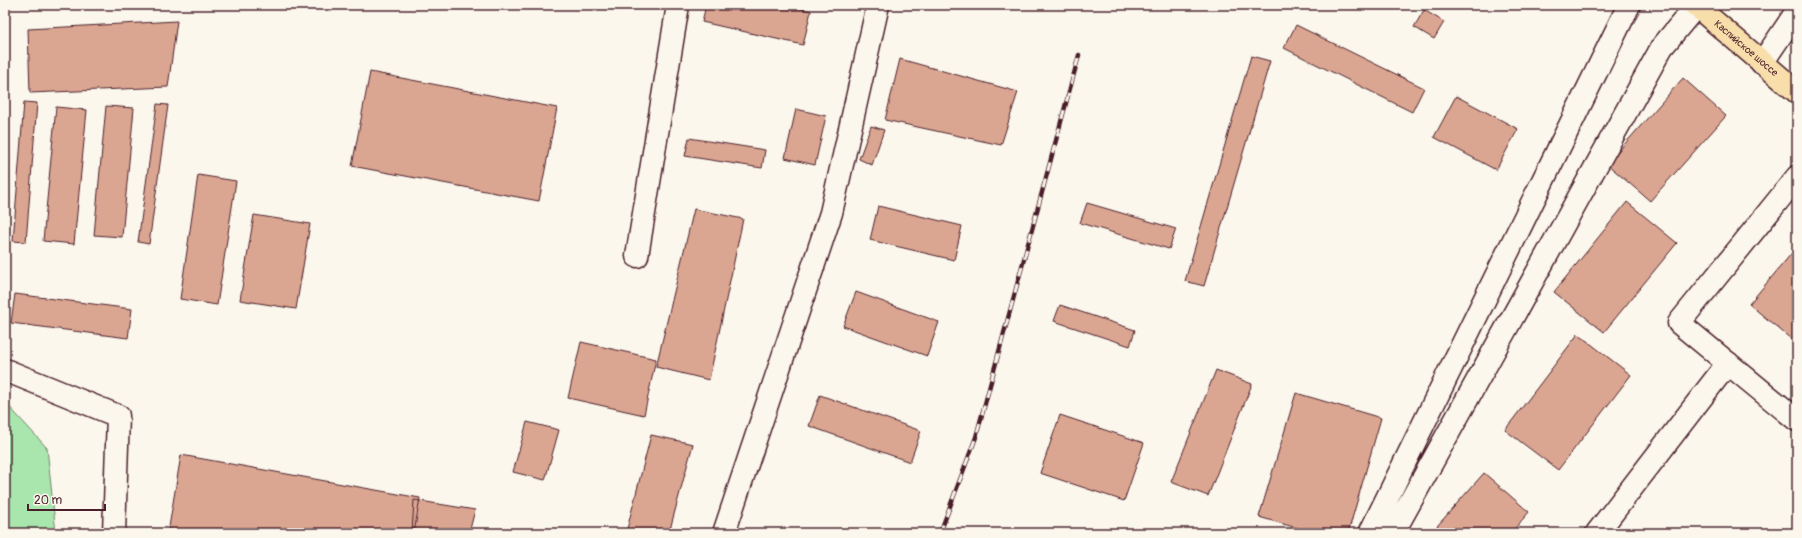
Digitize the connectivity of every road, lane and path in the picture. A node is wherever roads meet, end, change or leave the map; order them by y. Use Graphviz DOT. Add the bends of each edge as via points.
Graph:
graph roads {
  1 [pos="678,5"];
  2 [pos="878,5"];
  3 [pos="1629,5"];
  4 [pos="1695,6"];
  5 [pos="1797,11"];
  6 [pos="1762,63"];
  7 [pos="1797,92"];
  8 [pos="1797,177"];
  9 [pos="637,256"];
  10 [pos="1728,363"];
  11 [pos="5,370"];
  12 [pos="1797,420"];
  13 [pos="114,533"];
  14 [pos="724,533"];
  15 [pos="1370,533"];
  16 [pos="1393,533"];
  17 [pos="1597,533"];
  1 -- 9 [label="lane"];
  2 -- 14 [label="lane" via="831,214"];
  3 -- 15 [label="lane"];
  4 -- 6 [label="main road, Каспийское шоссе"];
  4 -- 16 [label="lane" via="1662,46"];
  5 -- 6 [label="lane"];
  6 -- 7 [label="main road, Каспийское шоссе"];
  8 -- 10 [label="lane" via="1679,323"];
  10 -- 12 [label="lane"];
  10 -- 17 [label="lane"];
  11 -- 13 [label="lane" via="118,416"];
}
